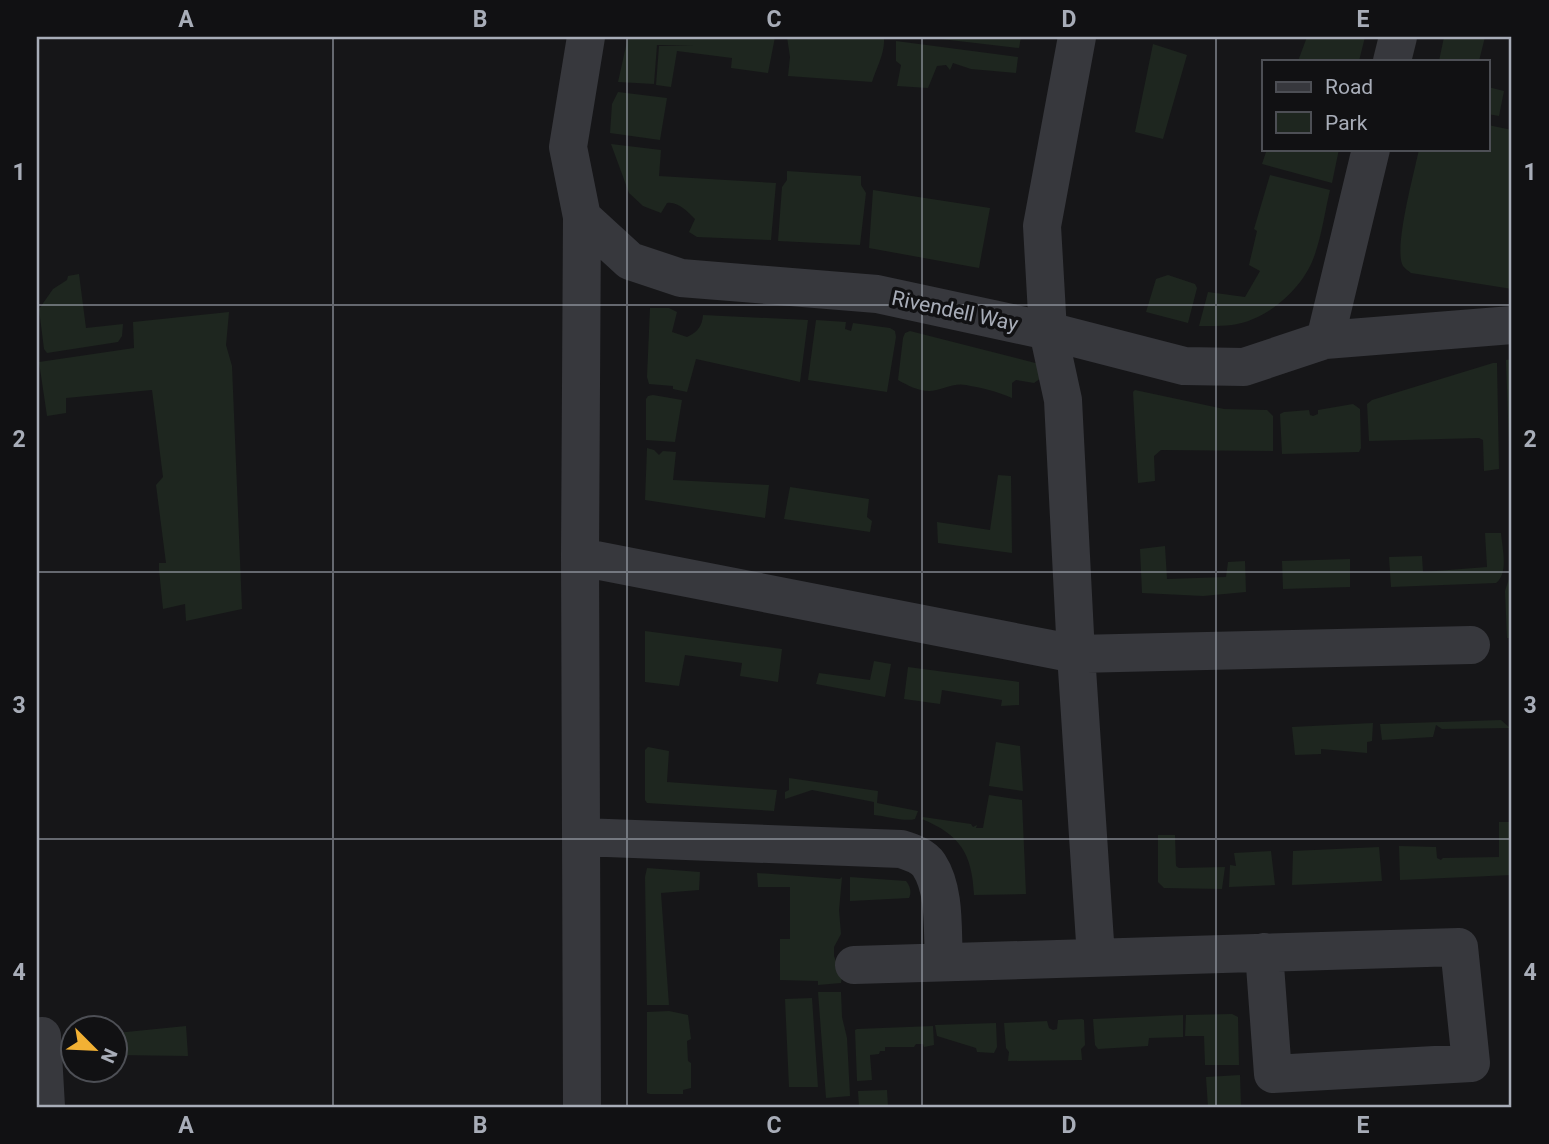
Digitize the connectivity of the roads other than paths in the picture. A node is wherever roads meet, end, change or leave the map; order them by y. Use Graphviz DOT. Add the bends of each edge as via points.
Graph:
graph roads {
  1 [pos="586,37"];
  2 [pos="1077,37"];
  3 [pos="1398,37"];
  4 [pos="1392,60"];
  5 [pos="1371,150"];
  6 [pos="582,217"];
  7 [pos="1512,325"];
  8 [pos="1048,331"];
  9 [pos="1325,340"];
  10 [pos="580,557"];
  11 [pos="1471,645"];
  12 [pos="1076,654"];
  13 [pos="581,837"];
  14 [pos="1264,952"];
  15 [pos="1096,957"];
  16 [pos="944,962"];
  17 [pos="854,965"];
  18 [pos="37,1037"];
  19 [pos="46,1107"];
  20 [pos="582,1107"];
  1 -- 6 [label="street" via="568,147"];
  2 -- 8 [label="street" via="1042,226"];
  3 -- 4 [label="street"];
  5 -- 9 [label="street"];
  6 -- 8 [label="street, Rivendell Way" via="630,261 681,278 877,294"];
  6 -- 10 [label="street"];
  7 -- 9 [label="street, Rivendell Way"];
  8 -- 9 [label="street, Rivendell Way" via="1184,366 1244,368"];
  8 -- 12 [label="street" via="1063,400"];
  10 -- 12 [label="street"];
  10 -- 13 [label="street"];
  11 -- 12 [label="street"];
  12 -- 15 [label="street"];
  13 -- 16 [label="street" via="908,851 928,863 936,880"];
  13 -- 20 [label="street"];
  14 -- 14 [label="street" via="1273,1074 1471,1063 1460,947"];
  14 -- 15 [label="street"];
  15 -- 16 [label="street"];
  16 -- 17 [label="street"];
  18 -- 19 [label="street" via="43,1036"];
}
